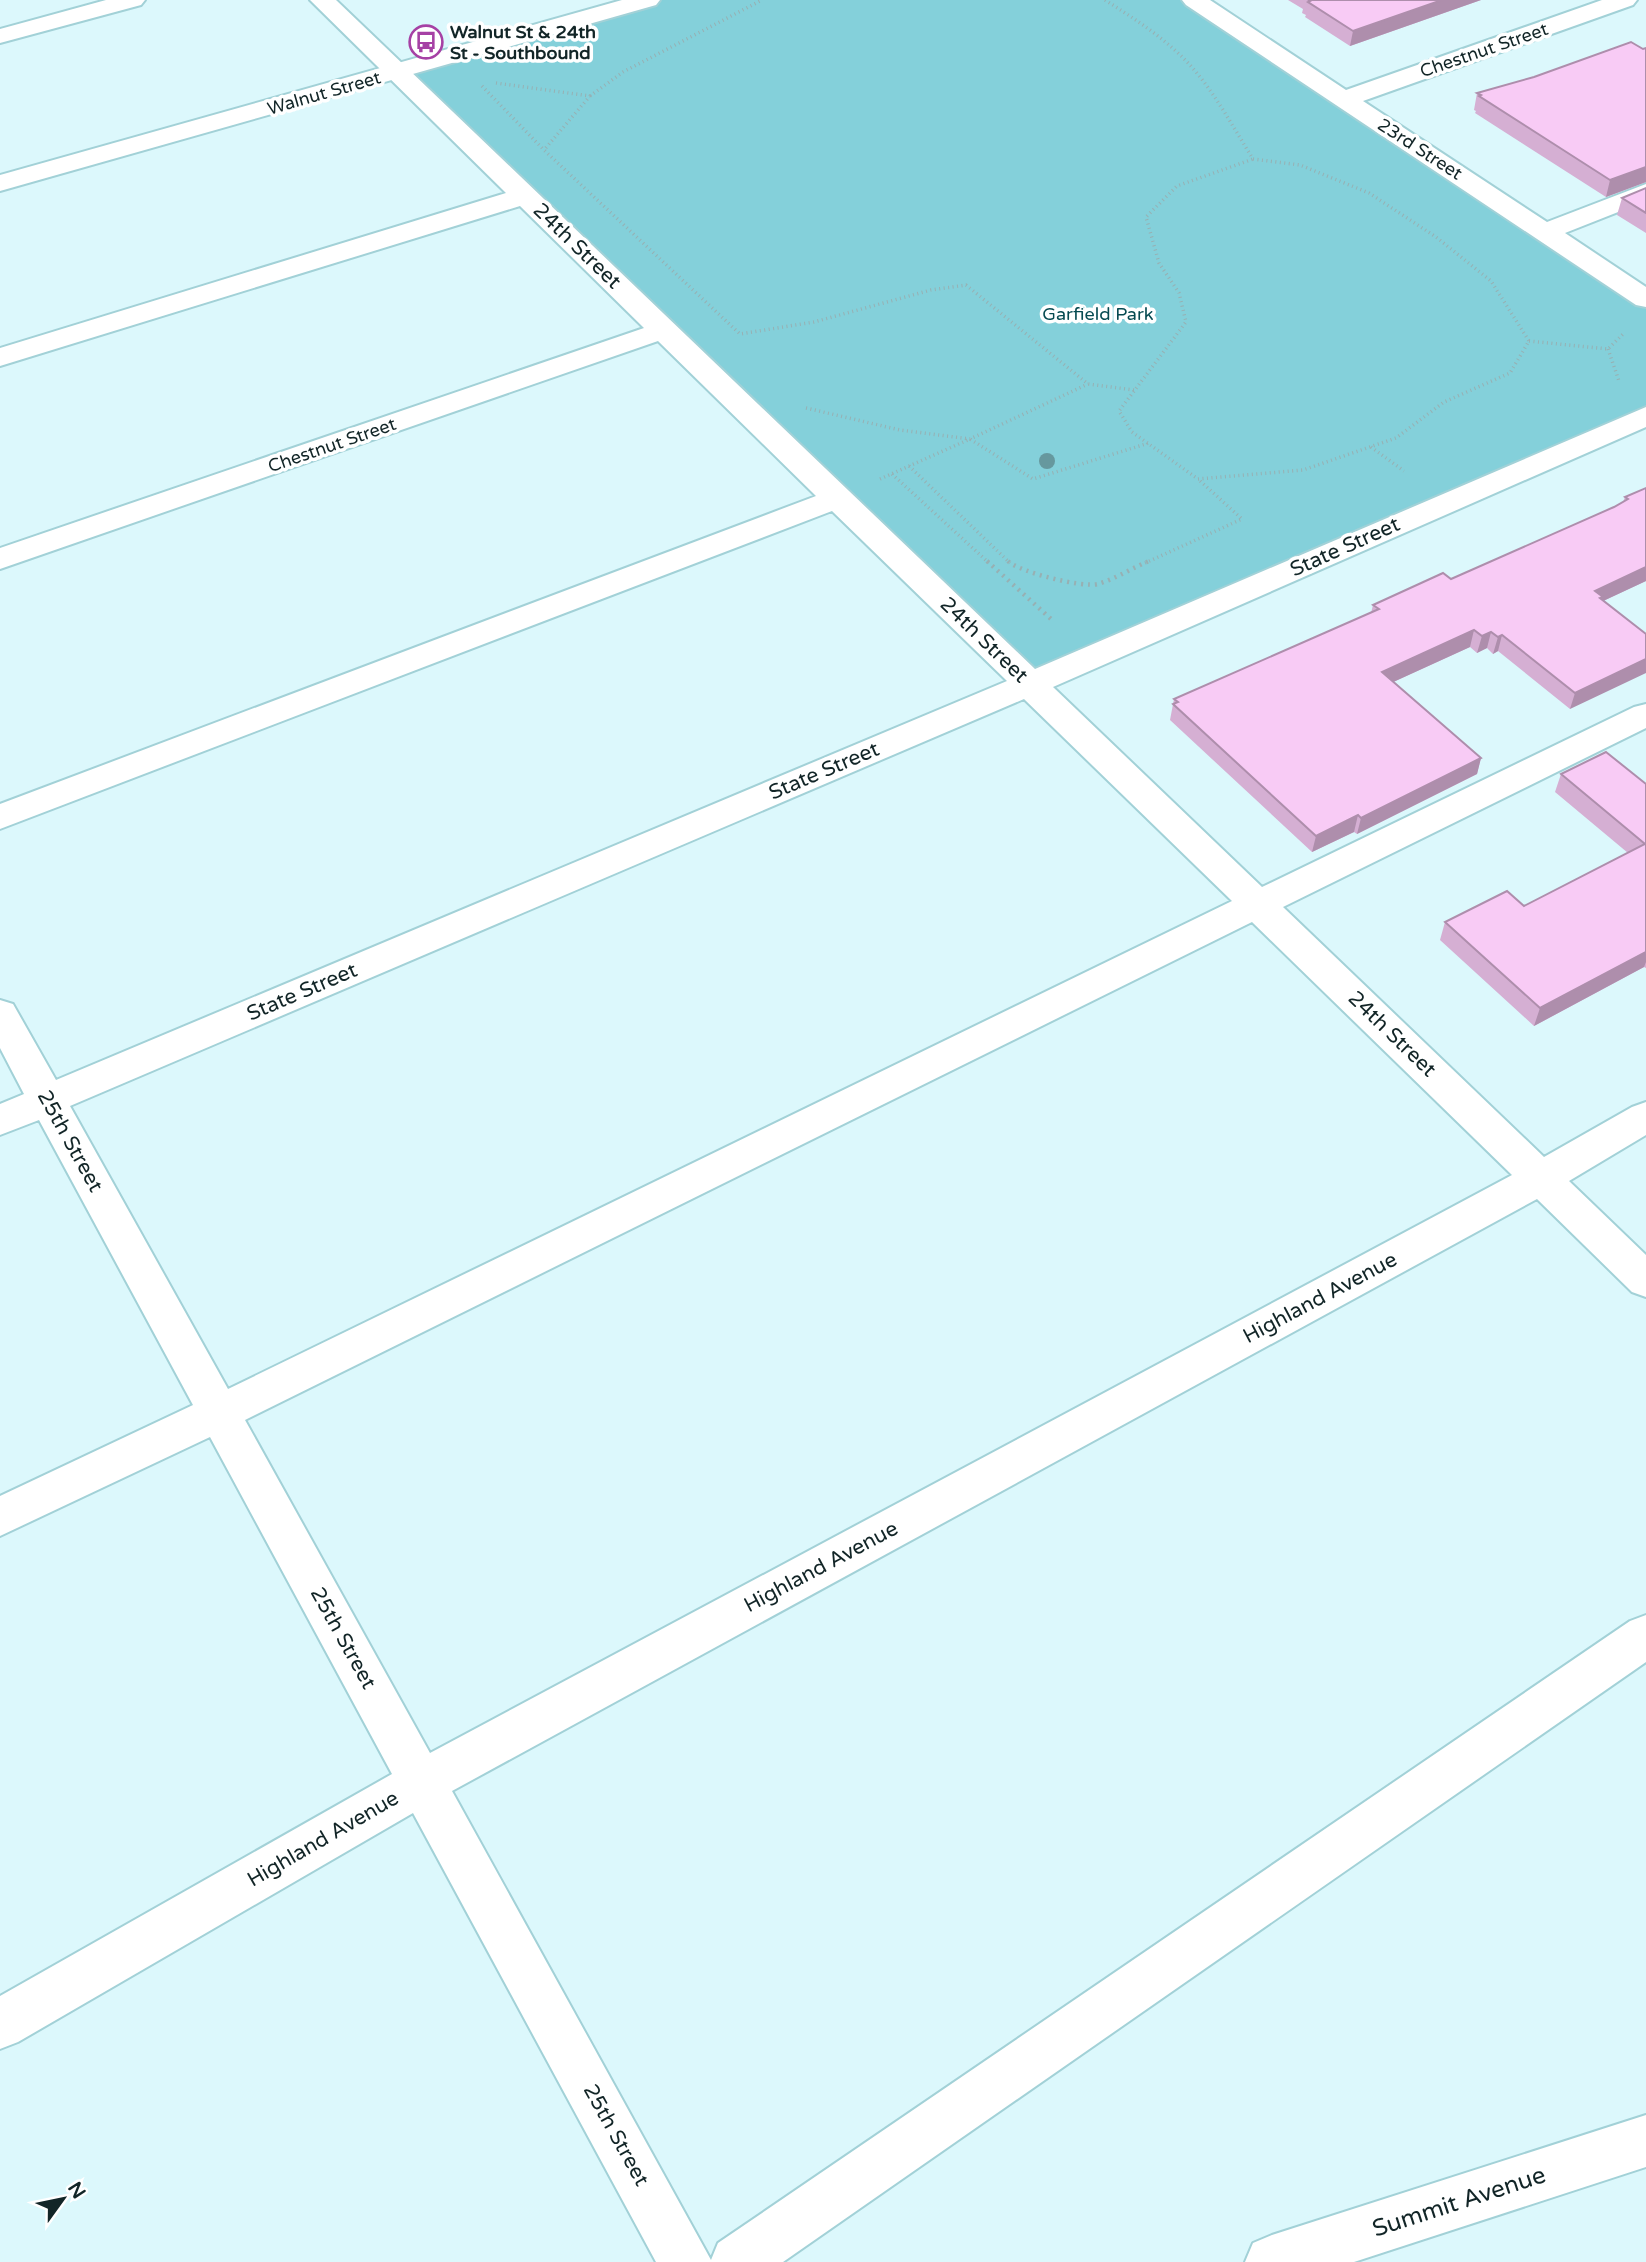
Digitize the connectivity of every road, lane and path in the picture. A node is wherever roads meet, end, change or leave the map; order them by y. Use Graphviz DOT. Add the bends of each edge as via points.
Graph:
graph roads {
  1 [pos="133,0"];
  2 [pos="322,0"];
  3 [pos="648,0"];
  4 [pos="762,0"];
  5 [pos="1105,0"];
  6 [pos="1194,0"];
  7 [pos="1625,0"];
  8 [pos="0,36"];
  9 [pos="397,72"];
  10 [pos="590,96"];
  11 [pos="1344,99"];
  12 [pos="544,150"];
  13 [pos="1253,159"];
  14 [pos="0,183"];
  15 [pos="1646,192"];
  16 [pos="525,196"];
  17 [pos="1544,232"];
  18 [pos="1646,299"];
  19 [pos="1630,327"];
  20 [pos="664,330"];
  21 [pos="740,334"];
  22 [pos="1529,341"];
  23 [pos="734,345"];
  24 [pos="1608,349"];
  25 [pos="0,357"];
  26 [pos="1619,381"];
  27 [pos="1088,384"];
  28 [pos="1135,390"];
  29 [pos="801,406"];
  30 [pos="1646,416"];
  31 [pos="970,439"];
  32 [pos="1149,443"];
  33 [pos="1371,447"];
  34 [pos="909,466"];
  35 [pos="1404,471"];
  36 [pos="892,474"];
  37 [pos="1198,479"];
  38 [pos="838,498"];
  39 [pos="0,559"];
  40 [pos="1051,619"];
  41 [pos="1030,684"];
  42 [pos="1646,715"];
  43 [pos="0,817"];
  44 [pos="1256,902"];
  45 [pos="0,1014"];
  46 [pos="47,1100"];
  47 [pos="1646,1117"];
  48 [pos="0,1121"];
  49 [pos="1541,1178"];
  50 [pos="1646,1280"];
  51 [pos="219,1414"];
  52 [pos="0,1517"];
  53 [pos="1646,1636"];
  54 [pos="422,1782"];
  55 [pos="0,2024"];
  56 [pos="1646,2141"];
  57 [pos="685,2262"];
  58 [pos="737,2262"];
  59 [pos="1272,2262"];
  1 -- 8 [label="street"];
  2 -- 9 [label="street, 24th Street"];
  3 -- 9 [label="street, Walnut Street"];
  4 -- 10 [label="path" via="623,72"];
  5 -- 13 [label="path" via="1176,52 1199,75"];
  6 -- 11 [label="street, 23rd Street"];
  7 -- 11 [label="street, Chestnut Street"];
  9 -- 14 [label="street, Walnut Street"];
  9 -- 16 [label="street, 24th Street"];
  10 -- 12 [label="path"];
  10 -- 12 [label="path" via="476,80"];
  11 -- 17 [label="street, 23rd Street"];
  12 -- 21 [label="path"];
  13 -- 22 [label="path" via="1300,165 1369,193 1436,237 1490,281"];
  13 -- 28 [label="path" via="1177,186 1146,217 1159,263 1180,293 1186,322"];
  15 -- 17 [label="street"];
  16 -- 20 [label="street, 24th Street"];
  16 -- 25 [label="street"];
  17 -- 18 [label="street, 23rd Street"];
  19 -- 24 [label="path"];
  20 -- 38 [label="street, 24th Street"];
  20 -- 39 [label="street, Chestnut Street"];
  21 -- 23 [label="path"];
  21 -- 27 [label="path" via="814,323 931,290 966,285"];
  22 -- 24 [label="path"];
  22 -- 33 [label="path" via="1510,373 1444,401 1396,439"];
  24 -- 26 [label="path"];
  27 -- 28 [label="path"];
  27 -- 31 [label="path"];
  28 -- 32 [label="path" via="1119,411 1132,432"];
  29 -- 31 [label="path" via="900,430"];
  30 -- 41 [label="street, State Street"];
  31 -- 32 [label="path" via="1033,480"];
  31 -- 34 [label="path"];
  32 -- 37 [label="path"];
  33 -- 35 [label="path"];
  33 -- 37 [label="path" via="1303,470"];
  34 -- 36 [label="path"];
  34 -- 37 [label="path" via="1014,567 1095,585 1242,519"];
  36 -- 38 [label="path"];
  36 -- 40 [label="path"];
  38 -- 41 [label="street, 24th Street"];
  38 -- 43 [label="street"];
  41 -- 44 [label="street, 24th Street"];
  41 -- 46 [label="street, State Street"];
  42 -- 44 [label="street"];
  44 -- 49 [label="street, 24th Street"];
  44 -- 51 [label="street"];
  45 -- 46 [label="street, 25th Street"];
  46 -- 48 [label="street, State Street"];
  46 -- 51 [label="street, 25th Street"];
  47 -- 49 [label="street, Highland Avenue"];
  49 -- 50 [label="street, 24th Street"];
  49 -- 54 [label="street, Highland Avenue"];
  51 -- 52 [label="street"];
  51 -- 54 [label="street, 25th Street"];
  53 -- 58 [label="street"];
  54 -- 55 [label="street, Highland Avenue"];
  54 -- 57 [label="street, 25th Street"];
  56 -- 59 [label="street, Summit Avenue"];
}
